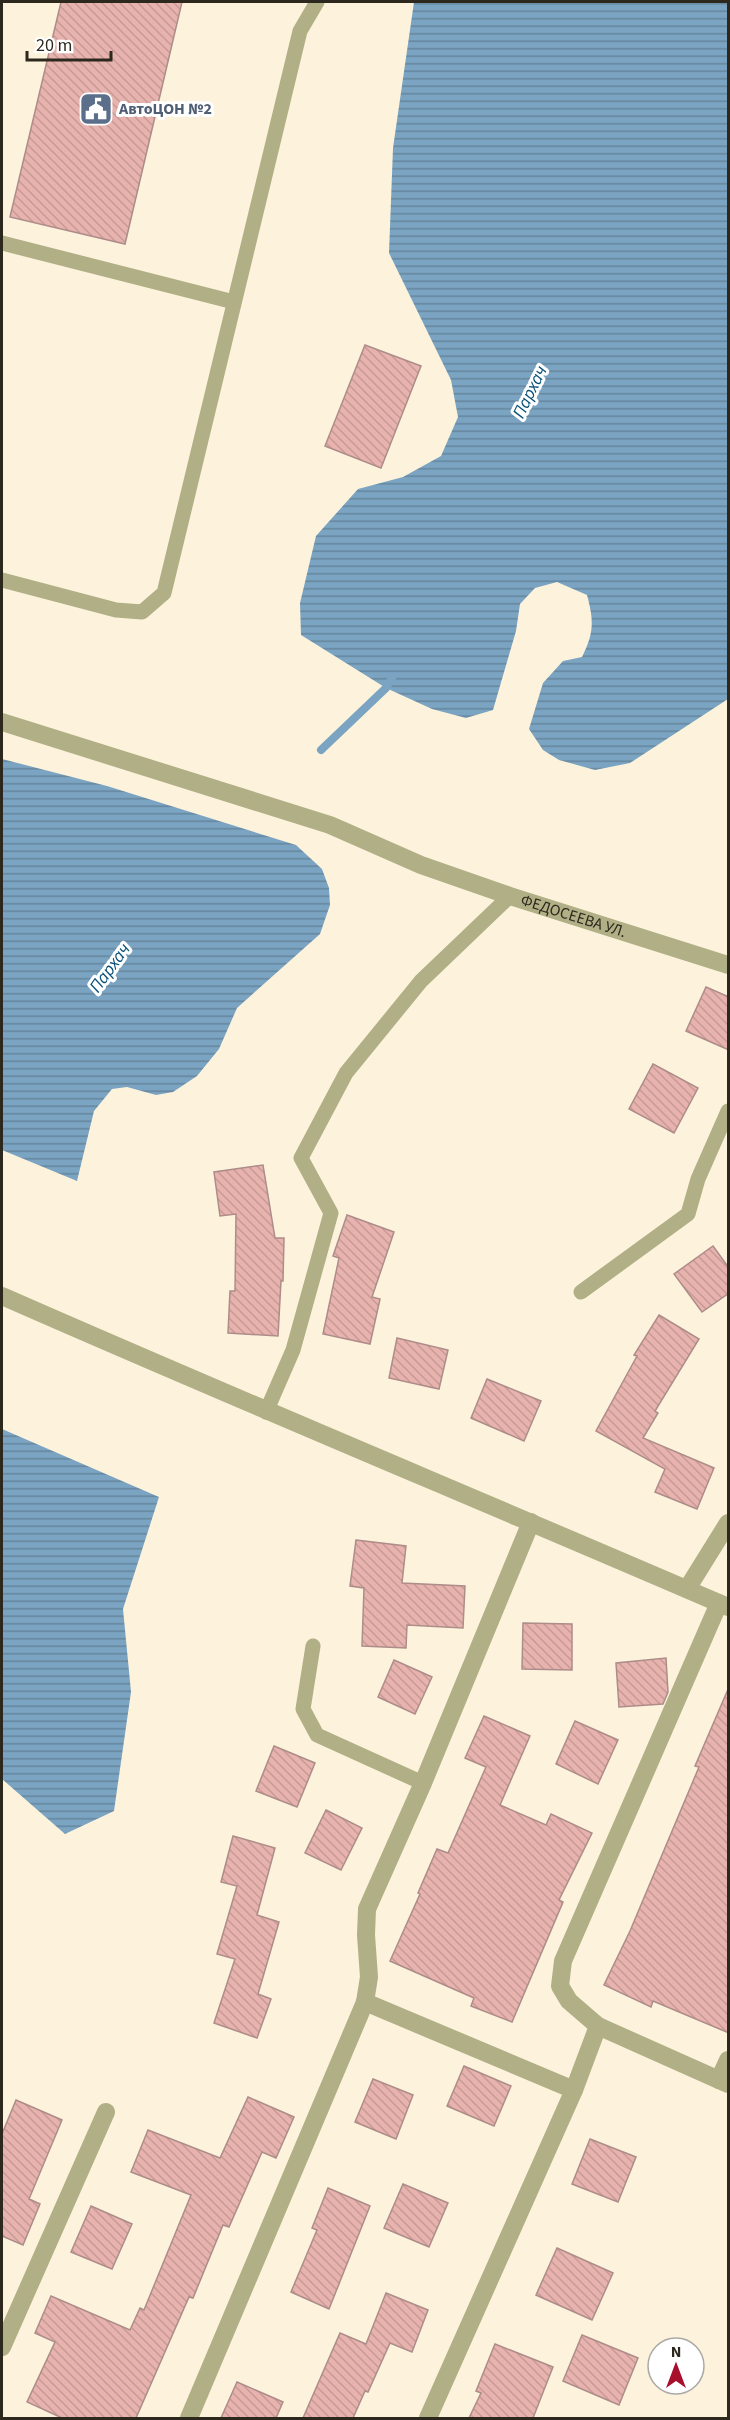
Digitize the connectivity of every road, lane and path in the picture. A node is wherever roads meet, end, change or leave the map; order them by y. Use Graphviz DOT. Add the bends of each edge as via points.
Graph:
graph roads {
  1 [pos="317,2"];
  2 [pos="2,243"];
  3 [pos="234,302"];
  4 [pos="2,580"];
  5 [pos="5,723"];
  6 [pos="510,896"];
  7 [pos="729,965"];
  8 [pos="729,1111"];
  9 [pos="581,1292"];
  10 [pos="2,1296"];
  11 [pos="266,1412"];
  12 [pos="531,1522"];
  13 [pos="729,1523"];
  14 [pos="687,1589"];
  15 [pos="724,1605"];
  16 [pos="314,1646"];
  17 [pos="423,1783"];
  18 [pos="365,2002"];
  19 [pos="598,2026"];
  20 [pos="729,2060"];
  21 [pos="724,2082"];
  22 [pos="574,2090"];
  23 [pos="106,2112"];
  24 [pos="2,2347"];
  25 [pos="189,2418"];
  26 [pos="428,2418"];
  1 -- 3 [label="lane" via="300,31"];
  2 -- 3 [label="lane"];
  3 -- 4 [label="lane" via="164,593 142,612 116,610"];
  5 -- 6 [label="street, ФЕДОСЕЕВА УЛ." via="330,825 421,865"];
  6 -- 7 [label="street, ФЕДОСЕЕВА УЛ."];
  6 -- 11 [label="lane" via="421,981 346,1073 301,1158 331,1213 293,1350"];
  8 -- 9 [label="lane" via="698,1179 688,1214"];
  10 -- 11 [label="street"];
  11 -- 12 [label="street"];
  12 -- 14 [label="street"];
  12 -- 17 [label="street"];
  13 -- 14 [label="street"];
  14 -- 15 [label="street"];
  15 -- 19 [label="street" via="563,1961 560,1986 569,2001"];
  16 -- 17 [label="lane" via="303,1709 316,1736"];
  17 -- 18 [label="street" via="367,1909 369,1977"];
  18 -- 22 [label="street"];
  18 -- 25 [label="street"];
  19 -- 21 [label="street"];
  19 -- 22 [label="street"];
  20 -- 21 [label="street"];
  22 -- 26 [label="street"];
  23 -- 24 [label="street"];
}
